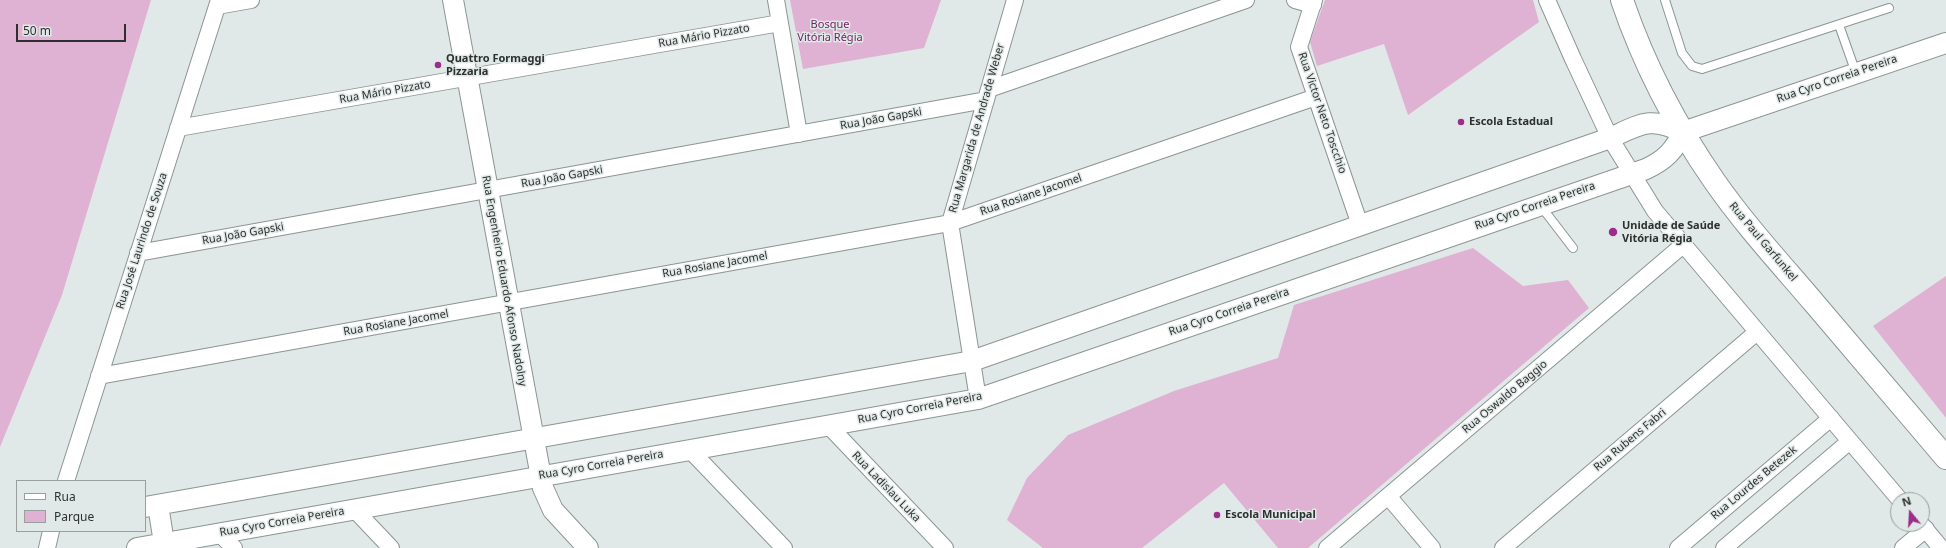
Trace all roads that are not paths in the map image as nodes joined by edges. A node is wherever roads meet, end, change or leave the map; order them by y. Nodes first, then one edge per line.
1 (252, 0) edge
2 (453, 0) edge
3 (776, 0) edge
4 (1015, 0) edge
5 (1246, 0) edge
6 (1295, 0) edge
7 (1547, 0) edge
8 (1622, 0) edge
9 (1665, 0) edge
10 (218, 3) edge
11 (1314, 3) edge
12 (1889, 8) dead end
13 (780, 23) junction
14 (1839, 24) junction
15 (1946, 42) edge
16 (1856, 73) junction
17 (467, 77) junction
18 (987, 95) junction
19 (1316, 97) junction
20 (178, 128) junction
21 (1683, 132) junction
22 (799, 134) junction
23 (1610, 138) junction
24 (1631, 173) junction
25 (488, 190) junction
26 (1539, 205) junction
27 (950, 223) junction
28 (1360, 226) junction
29 (1683, 245) junction
30 (1573, 248) dead end
31 (138, 253) junction
32 (508, 303) junction
33 (1757, 332) junction
34 (972, 361) junction
35 (99, 376) junction
36 (978, 399) junction
37 (1831, 418) junction
38 (828, 425) junction
39 (533, 439) junction
40 (1850, 441) junction
41 (690, 450) junction
42 (1946, 458) edge
43 (540, 476) junction
44 (66, 480) edge
45 (1893, 492) edge
46 (1388, 496) junction
47 (152, 506) edge
48 (354, 509) junction
49 (51, 532) edge
50 (1918, 532) edge
51 (1927, 532) edge
52 (219, 533) junction
53 (164, 543) junction
54 (47, 548) edge
55 (137, 548) edge
56 (234, 548) edge
57 (391, 548) edge
58 (588, 548) edge
59 (784, 548) edge
60 (945, 548) edge
61 (1327, 548) edge
62 (1432, 548) edge
63 (1503, 548) edge
64 (1678, 548) edge
65 (1724, 548) edge
66 (1903, 548) edge
67 (1941, 548) edge

1 - 10 street
2 - 17 street, Rua Engenheiro Eduardo Afonso Nadolny
3 - 13 street
4 - 18 street, Rua Margarida de Andrade Weber
5 - 18 street, Rua João Gapski
6 - 11 street
7 - 23 street
8 - 21 main road, Rua Paul Garfunkel
9 - 14 lane
10 - 20 street, Rua José Laurindo de Souza
11 - 19 street, Rua Victor Neto Toscchio
12 - 14 lane
13 - 17 street, Rua Mário Pizzato
13 - 22 street
14 - 16 lane
15 - 16 street, Rua Cyro Correia Pereira
16 - 21 street, Rua Cyro Correia Pereira
17 - 20 street, Rua Mário Pizzato
17 - 25 street, Rua Engenheiro Eduardo Afonso Nadolny
18 - 22 street, Rua João Gapski
18 - 27 street, Rua Margarida de Andrade Weber
19 - 27 street, Rua Rosiane Jacomel
19 - 28 street, Rua Victor Neto Toscchio
20 - 31 street, Rua José Laurindo de Souza
21 - 23 street
21 - 24 street, Rua Cyro Correia Pereira
21 - 42 main road, Rua Paul Garfunkel
22 - 25 street, Rua João Gapski
23 - 24 street
23 - 28 street
24 - 26 street, Rua Cyro Correia Pereira
24 - 29 street
25 - 31 street, Rua João Gapski
25 - 32 street, Rua Engenheiro Eduardo Afonso Nadolny
26 - 30 lane
26 - 36 street, Rua Cyro Correia Pereira
27 - 32 street, Rua Rosiane Jacomel
27 - 34 street, Rua Margarida de Andrade Weber
28 - 34 street
29 - 33 street
29 - 46 street, Rua Oswaldo Baggio
31 - 35 street, Rua José Laurindo de Souza
32 - 35 street, Rua Rosiane Jacomel
32 - 39 street, Rua Engenheiro Eduardo Afonso Nadolny
33 - 37 street
33 - 63 street, Rua Rubens Fabri
34 - 36 street, Rua Margarida de Andrade Weber
34 - 39 street
35 - 44 street, Rua José Laurindo de Souza
36 - 38 street, Rua Cyro Correia Pereira
37 - 40 street
37 - 64 street, Rua Lourdes Betezek
38 - 41 street, Rua Cyro Correia Pereira
38 - 60 street, Rua Ladislau Luka
39 - 43 street, Rua Engenheiro Eduardo Afonso Nadolny
39 - 47 street
40 - 45 street
40 - 65 street
41 - 43 street, Rua Cyro Correia Pereira
41 - 59 street
43 - 48 street, Rua Cyro Correia Pereira
43 - 58 street, Rua Engenheiro Eduardo Afonso Nadolny
46 - 61 street, Rua Oswaldo Baggio
46 - 62 street
47 - 53 street
48 - 52 street, Rua Cyro Correia Pereira
48 - 57 street
49 - 54 street
50 - 66 street
51 - 67 street
52 - 53 street, Rua Cyro Correia Pereira
52 - 56 street
53 - 55 street, Rua Cyro Correia Pereira

